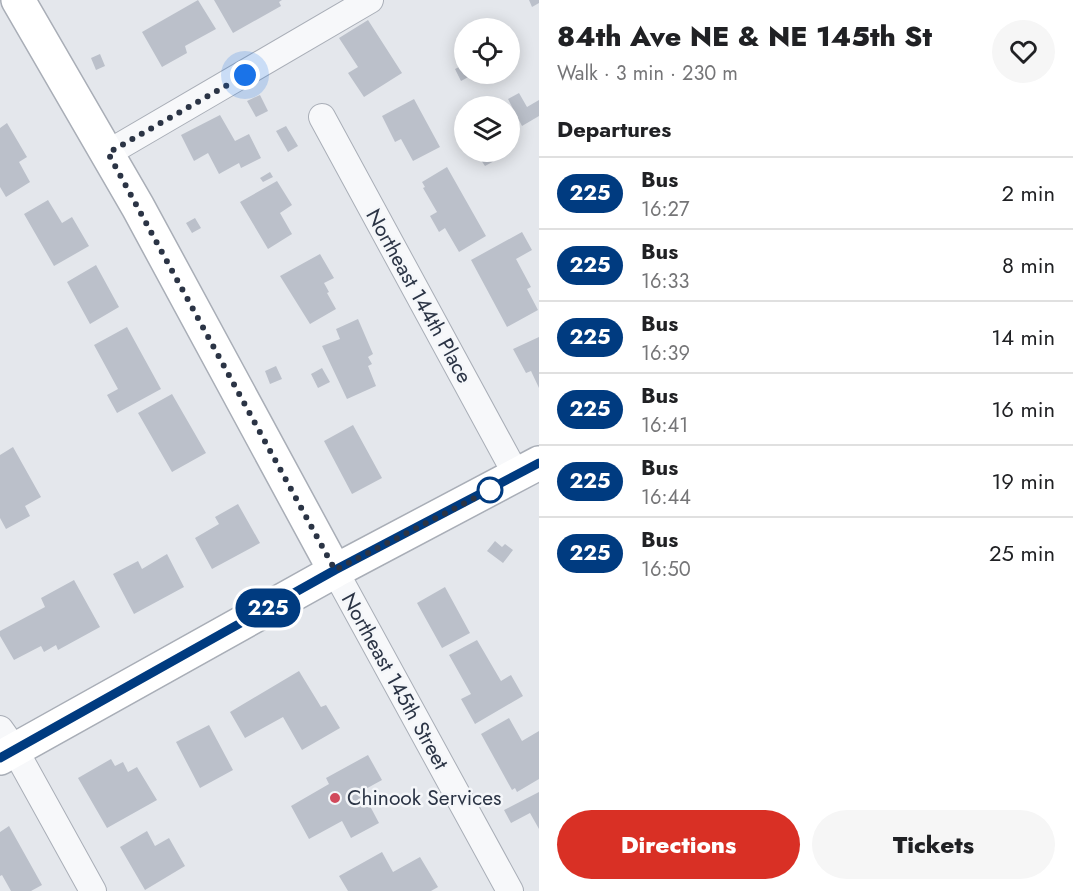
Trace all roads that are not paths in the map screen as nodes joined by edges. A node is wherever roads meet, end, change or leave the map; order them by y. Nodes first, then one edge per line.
1 (18, 0) edge
2 (370, 0) edge
3 (322, 117) dead end
4 (108, 153) junction
5 (528, 469) edge
6 (335, 570) junction
7 (5, 746) edge
8 (93, 891) edge
9 (510, 891) edge

1 - 4 street, Northeast 145th Street
2 - 4 street
3 - 5 street, Northeast 144th Place
4 - 6 street, Northeast 145th Street
5 - 6 street
6 - 7 street
6 - 9 street, Northeast 145th Street
7 - 8 street

